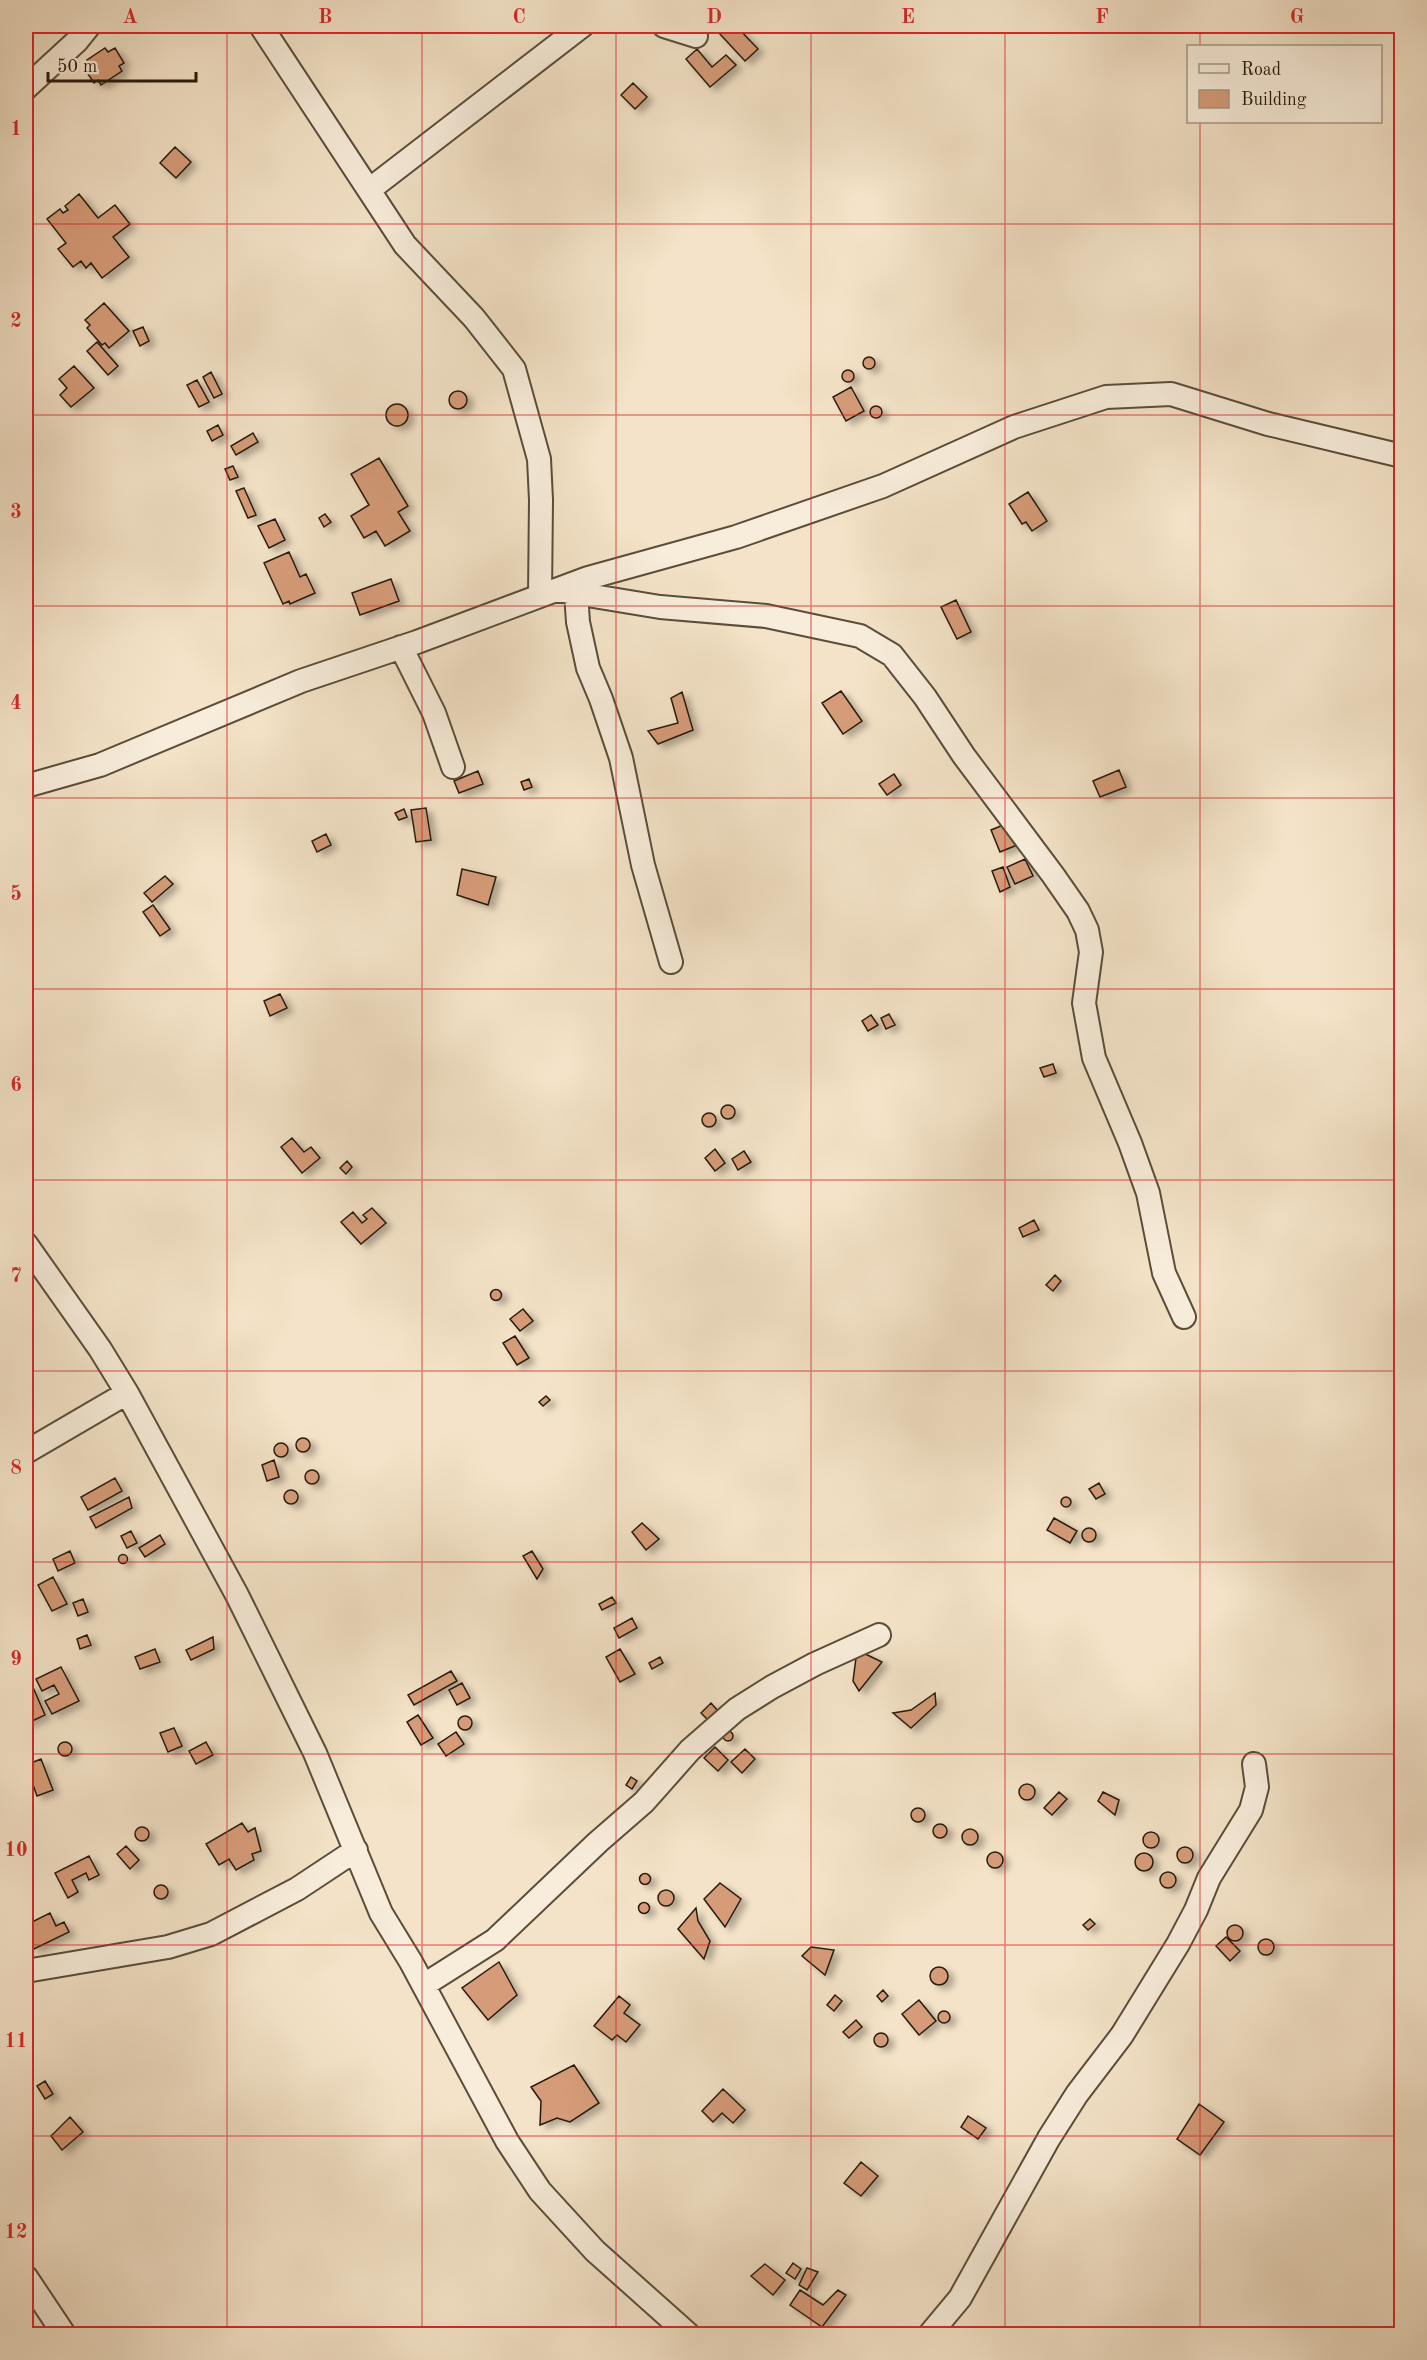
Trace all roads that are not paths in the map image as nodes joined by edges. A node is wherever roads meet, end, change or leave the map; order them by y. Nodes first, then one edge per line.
1 (89, 26) edge
2 (261, 26) edge
3 (582, 26) edge
4 (664, 26) edge
5 (696, 36) dead end
6 (26, 88) edge
7 (369, 190) junction
8 (1401, 456) edge
9 (557, 593) junction
10 (401, 647) junction
11 (453, 767) dead end
12 (26, 786) edge
13 (671, 962) dead end
14 (26, 1244) edge
15 (1184, 1317) dead end
16 (127, 1393) junction
17 (26, 1452) edge
18 (879, 1635) dead end
19 (1254, 1764) dead end
20 (356, 1850) junction
21 (26, 1971) edge
22 (424, 1985) junction
23 (26, 2277) edge
24 (64, 2334) edge
25 (688, 2334) edge
26 (930, 2334) edge

1 - 6 street
2 - 7 street
3 - 7 street
4 - 5 street
7 - 9 street
8 - 9 street
9 - 10 street
9 - 13 street
9 - 15 street
10 - 11 street
10 - 12 street
14 - 16 street
16 - 17 street
16 - 20 street
18 - 22 street
19 - 26 street
20 - 21 street
20 - 22 street
22 - 25 street
23 - 24 street

